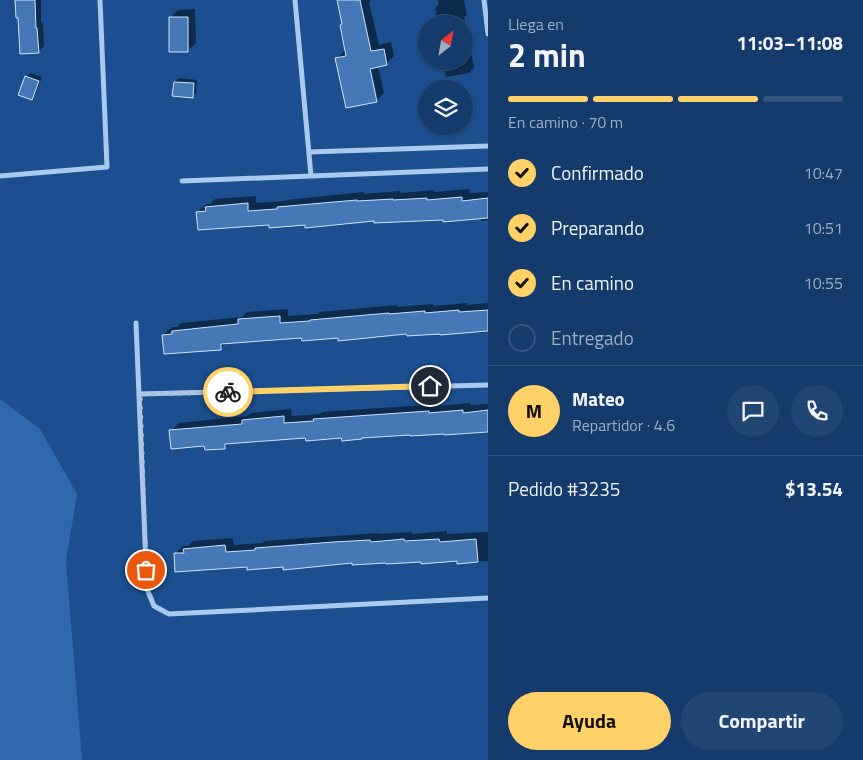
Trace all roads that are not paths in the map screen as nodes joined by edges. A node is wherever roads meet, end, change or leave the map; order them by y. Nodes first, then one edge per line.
1 (100, 0) edge
2 (295, 0) edge
3 (484, 0) edge
4 (488, 34) edge
5 (488, 146) edge
6 (309, 152) junction
7 (488, 169) edge
8 (0, 176) edge
9 (311, 176) junction
10 (182, 181) dead end
11 (136, 323) dead end
12 (488, 385) edge
13 (140, 394) junction
14 (488, 598) edge

1 - 8 street
2 - 6 street
3 - 4 street
5 - 6 street
6 - 9 street
7 - 9 street
9 - 10 street
11 - 13 street
12 - 13 street
13 - 14 street

